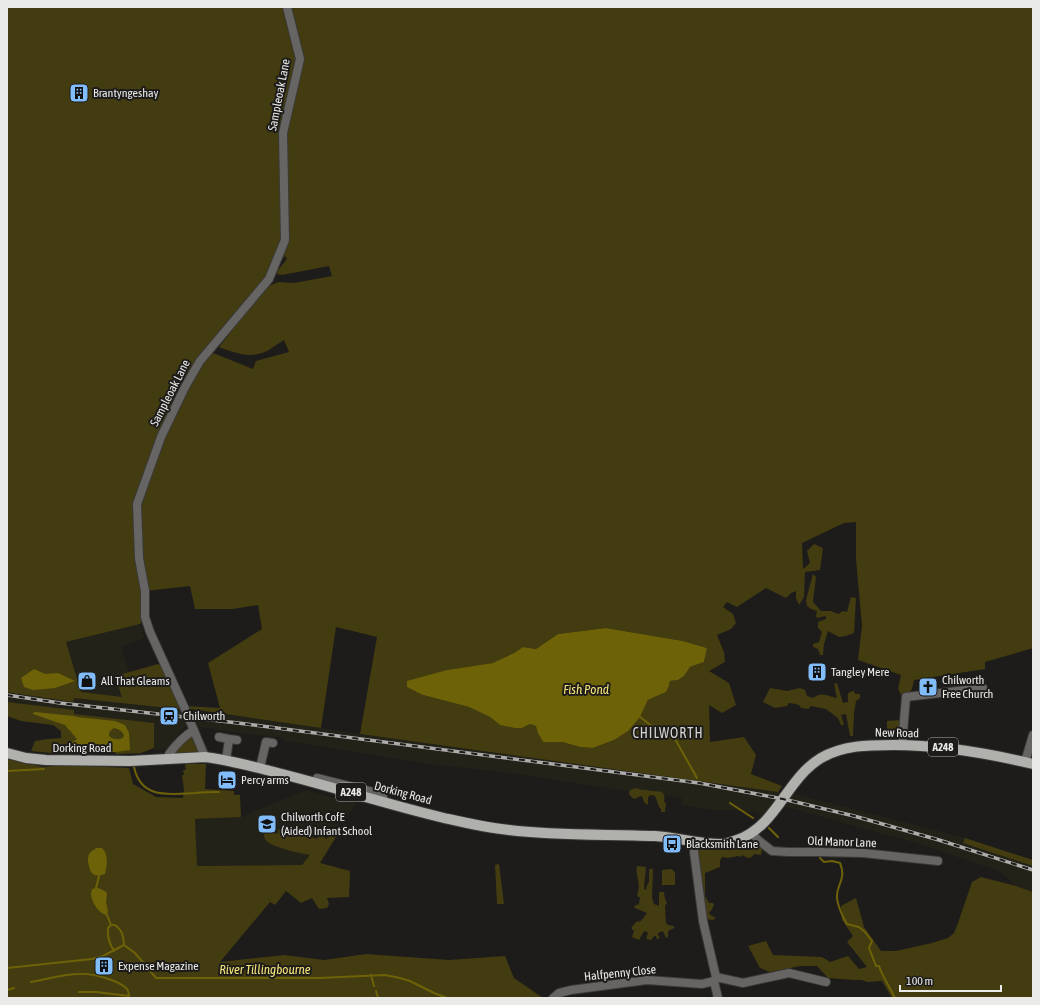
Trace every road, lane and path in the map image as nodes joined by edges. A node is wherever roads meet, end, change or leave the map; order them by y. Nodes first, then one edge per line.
1 (287, 7) edge
2 (983, 688) dead end
3 (194, 730) junction
4 (1033, 735) edge
5 (219, 737) dead end
6 (267, 742) dead end
7 (902, 745) junction
8 (7, 753) edge
9 (205, 757) junction
10 (170, 759) junction
11 (226, 760) junction
12 (1029, 763) edge
13 (260, 768) junction
14 (317, 778) dead end
15 (345, 788) junction
16 (780, 802) joint
17 (752, 833) junction
18 (695, 841) junction
19 (938, 861) dead end
20 (715, 979) junction
21 (826, 982) dead end
22 (553, 998) edge
23 (718, 998) edge

1 - 3 street, Sampleoak Lane
2 - 7 street
3 - 9 street, Sampleoak Lane
3 - 10 street
4 - 12 street
5 - 11 street
6 - 13 street
7 - 12 main road, New Road / A248
7 - 16 main road, New Road / A248
8 - 10 main road, Dorking Road / A248
9 - 10 main road, Dorking Road / A248
9 - 11 main road, Dorking Road / A248
11 - 13 main road, Dorking Road / A248
13 - 15 main road, Dorking Road / A248
14 - 15 street
15 - 18 main road, Dorking Road / A248
16 - 17 main road, Dorking Road / A248
17 - 18 main road, Dorking Road / A248
17 - 19 street, Old Manor Lane
18 - 20 street
20 - 21 street, Halfpenny Close
20 - 22 street, Halfpenny Close
20 - 23 street

